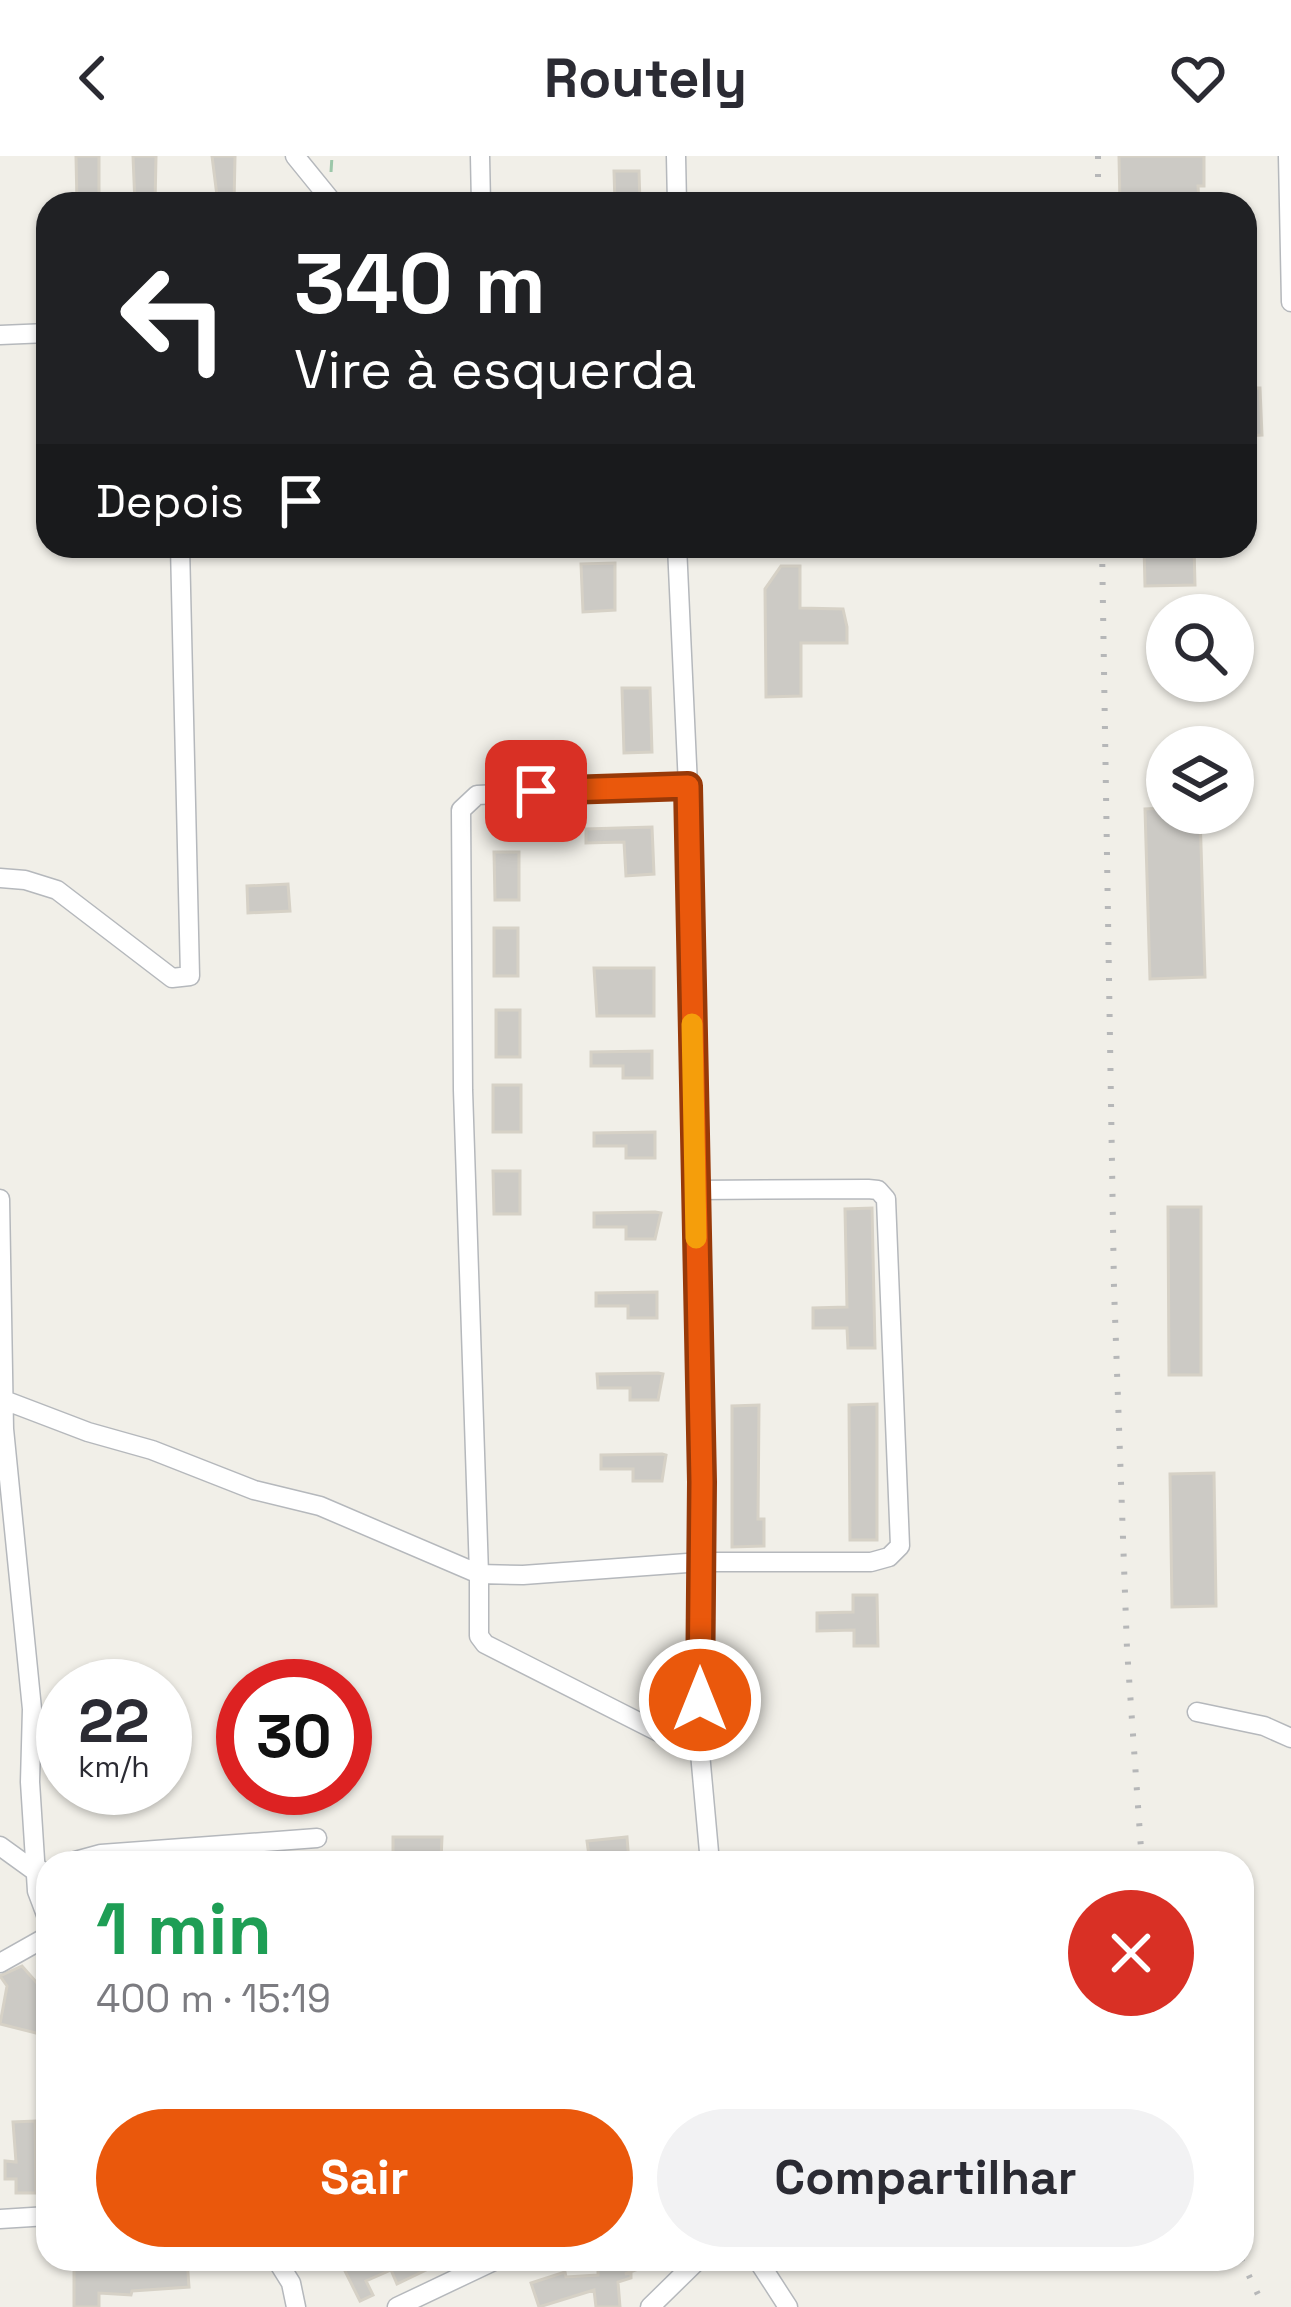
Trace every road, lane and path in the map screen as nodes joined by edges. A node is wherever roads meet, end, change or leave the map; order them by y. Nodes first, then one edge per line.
1 (295, 156) edge
2 (480, 156) edge
3 (676, 156) edge
4 (1288, 156) edge
5 (324, 192) edge
6 (481, 192) edge
7 (677, 192) edge
8 (1291, 302) edge
9 (36, 334) edge
10 (0, 335) edge
11 (180, 558) edge
12 (678, 558) edge
13 (688, 786) junction
14 (0, 878) edge
15 (695, 1190) junction
16 (0, 1199) edge
17 (4, 1400) junction
18 (701, 1562) junction
19 (478, 1574) junction
20 (1197, 1712) dead end
21 (1291, 1738) edge
22 (700, 1753) junction
23 (317, 1838) dead end
24 (0, 1846) edge
25 (39, 1851) edge
26 (142, 1851) edge
27 (709, 1851) edge
28 (36, 1867) edge
29 (36, 1943) edge
30 (0, 1963) edge
31 (36, 2216) edge
32 (0, 2217) edge
33 (284, 2271) edge
34 (473, 2271) edge
35 (687, 2271) edge
36 (765, 2271) edge
37 (296, 2307) edge
38 (397, 2307) edge
39 (650, 2307) edge
40 (788, 2307) edge

1 - 5 street
2 - 6 street
3 - 7 street
4 - 8 street
9 - 10 street
11 - 14 street
12 - 13 street
13 - 15 street
13 - 19 street
15 - 18 street
15 - 18 street
16 - 17 street
17 - 19 street
17 - 25 street
18 - 19 street
18 - 22 street
19 - 22 street
20 - 21 street
22 - 27 street
23 - 26 street
24 - 28 street
29 - 30 street
31 - 32 street
33 - 37 street
34 - 38 street
35 - 39 street
36 - 40 street

